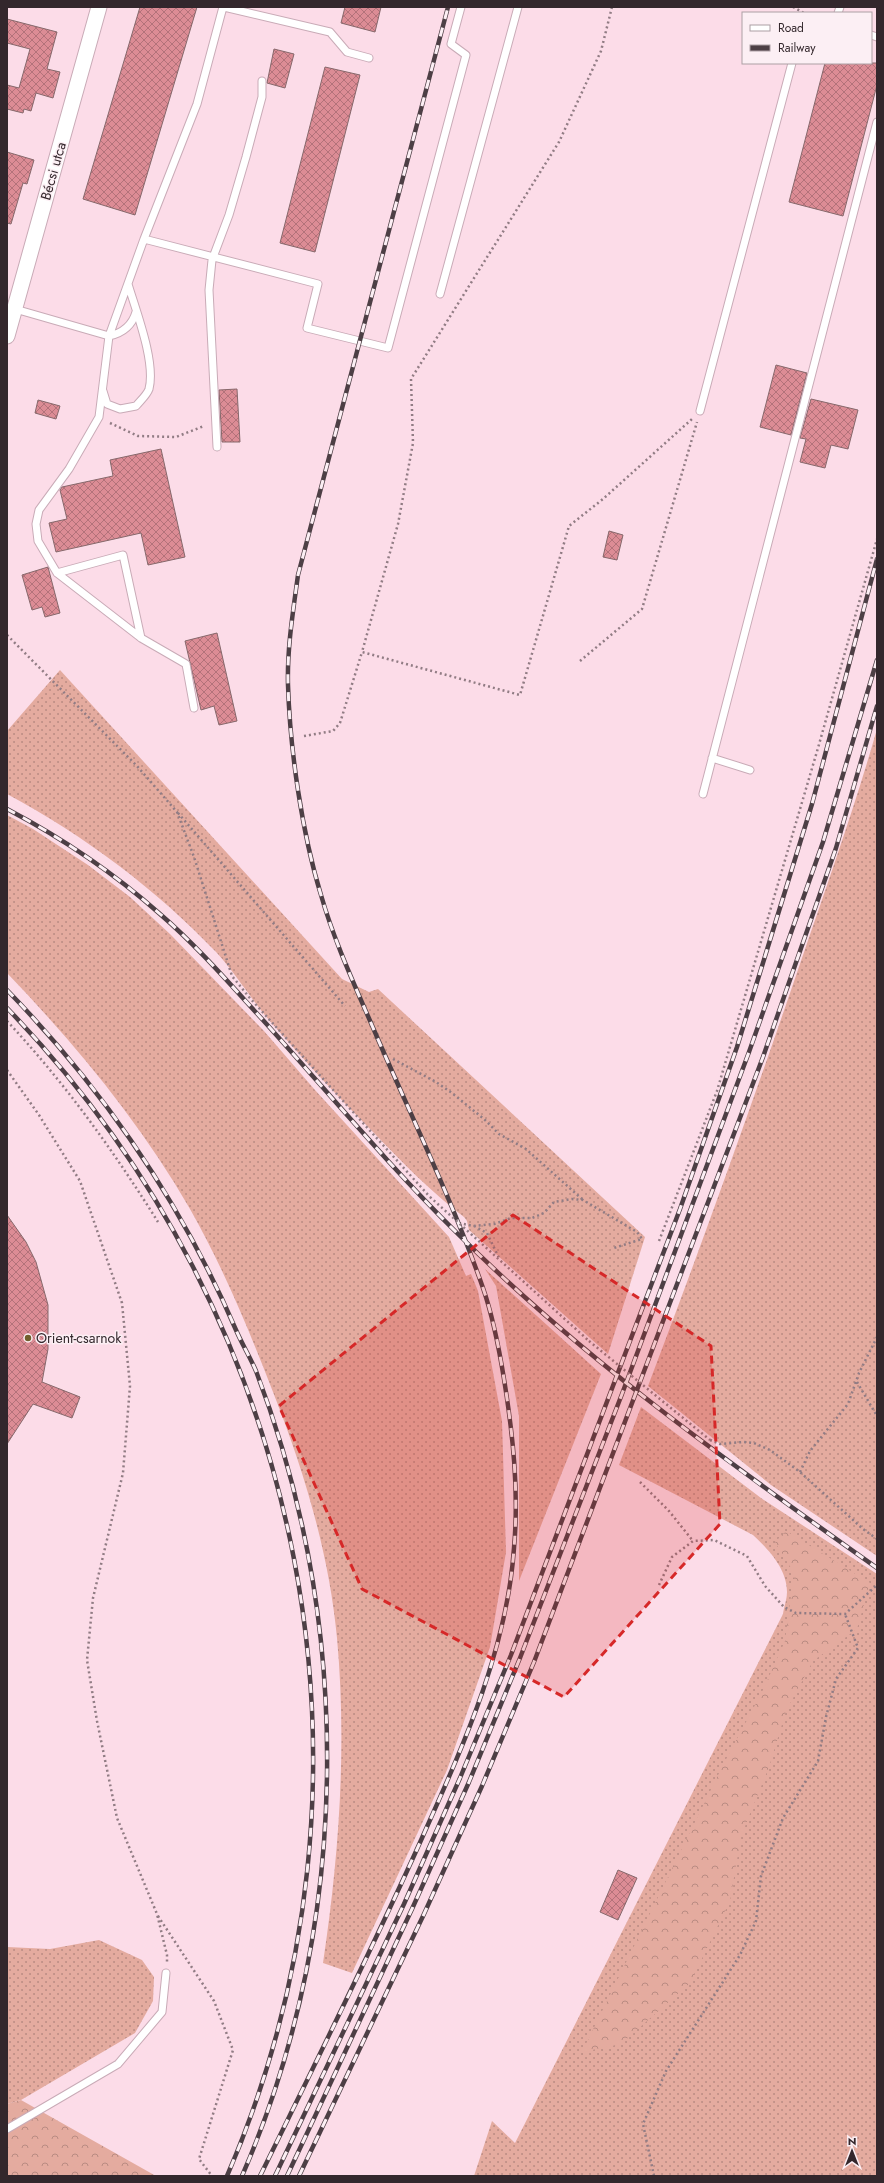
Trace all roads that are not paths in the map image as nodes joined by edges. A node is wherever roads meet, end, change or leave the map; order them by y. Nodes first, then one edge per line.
1 (99, 7) edge
2 (223, 7) edge
3 (461, 7) edge
4 (518, 7) edge
5 (369, 58) dead end
6 (792, 64) edge
7 (262, 81) dead end
8 (877, 122) edge
9 (144, 239) junction
10 (214, 256) junction
11 (128, 284) junction
12 (440, 294) dead end
13 (15, 309) junction
14 (136, 312) junction
15 (7, 336) edge
16 (110, 336) junction
17 (102, 389) junction
18 (700, 411) road end
19 (217, 447) dead end
20 (57, 573) junction
21 (141, 638) junction
22 (194, 708) dead end
23 (712, 758) junction
24 (750, 770) dead end
25 (703, 794) dead end
26 (166, 1973) road end
27 (7, 2129) edge

1 - 13 street, Bécsi utca
2 - 5 lane
2 - 9 lane
3 - 10 lane
4 - 12 lane
6 - 18 lane
7 - 10 lane
8 - 23 lane
9 - 10 lane
9 - 11 lane
10 - 19 lane
11 - 14 lane
11 - 16 lane
13 - 15 street, Bécsi utca
13 - 16 lane
14 - 16 lane
14 - 17 lane
16 - 17 lane
17 - 20 lane
20 - 21 lane
20 - 21 lane
21 - 22 lane
23 - 24 lane
23 - 25 lane
26 - 27 lane

